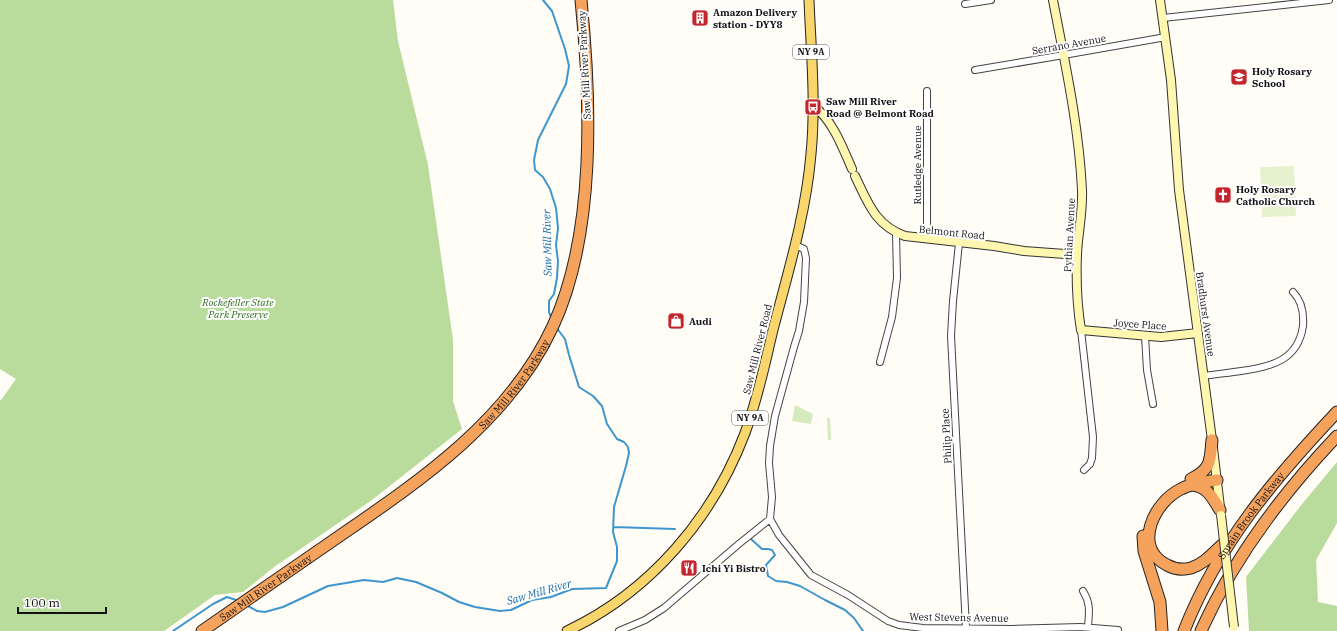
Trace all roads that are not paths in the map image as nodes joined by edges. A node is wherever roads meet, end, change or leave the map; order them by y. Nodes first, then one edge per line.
1 (581, 0) edge
2 (588, 0) edge
3 (809, 0) edge
4 (991, 0) edge
5 (1053, 0) edge
6 (1160, 0) edge
7 (1329, 0) edge
8 (965, 4) dead end
9 (1163, 18) junction
10 (1166, 37) junction
11 (1063, 55) junction
12 (975, 70) dead end
13 (927, 91) dead end
14 (813, 105) junction
15 (896, 233) junction
16 (927, 239) junction
17 (959, 243) junction
18 (795, 245) junction
19 (1077, 254) junction
20 (1293, 292) dead end
21 (557, 326) junction
22 (1081, 330) junction
23 (1198, 333) junction
24 (1144, 336) junction
25 (880, 362) dead end
26 (1204, 376) junction
27 (1153, 404) dead end
28 (1337, 412) edge
29 (1337, 436) edge
30 (1212, 440) junction
31 (1084, 470) dead end
32 (1216, 477) junction
33 (1189, 483) junction
34 (1221, 513) junction
35 (770, 519) junction
36 (1238, 530) junction
37 (1083, 591) dead end
38 (246, 605) junction
39 (1088, 627) junction
40 (966, 628) junction
41 (1234, 629) edge
42 (1118, 630) dead end
43 (202, 631) edge
44 (215, 631) edge
45 (567, 631) edge
46 (619, 631) edge
47 (1162, 631) edge
48 (1184, 631) edge
49 (1201, 631) edge

1 - 21 highway, Saw Mill River Parkway
2 - 21 highway, Saw Mill River Parkway
3 - 14 main road, Saw Mill River Road / NY 9A
4 - 8 street
5 - 11 street, Pythian Avenue
6 - 9 street, Bradhurst Avenue
7 - 9 street
9 - 10 street, Bradhurst Avenue
10 - 11 street, Serrano Avenue
10 - 23 street, Bradhurst Avenue
11 - 12 street, Serrano Avenue
11 - 19 street, Pythian Avenue
13 - 16 street, Rutledge Avenue
14 - 15 street, Belmont Road
14 - 18 main road, Saw Mill River Road / NY 9A
15 - 16 street, Belmont Road
15 - 25 street
16 - 17 street, Belmont Road
17 - 19 street, Belmont Road
17 - 40 street, Philip Place
18 - 35 street
18 - 45 main road, Saw Mill River Road / NY 9A
19 - 22 street, Pythian Avenue
20 - 26 street
21 - 38 highway, Saw Mill River Parkway
22 - 24 street, Joyce Place
22 - 31 street, Pythian Avenue
23 - 24 street, Joyce Place
23 - 26 street, Bradhurst Avenue
24 - 27 street
26 - 30 street, Bradhurst Avenue
28 - 36 highway, Sprain Brook Parkway
29 - 49 highway, Sprain Brook Parkway
30 - 32 street, Bradhurst Avenue
30 - 33 highway
32 - 33 highway
32 - 34 street, Bradhurst Avenue
33 - 34 highway
33 - 36 highway
33 - 47 highway
34 - 41 street, Bradhurst Avenue, bridge
35 - 40 street, West Stevens Avenue
35 - 46 street
36 - 48 highway, Sprain Brook Parkway
37 - 39 street
38 - 43 highway, Saw Mill River Parkway
38 - 44 highway, Saw Mill River Parkway
39 - 40 street, West Stevens Avenue
39 - 42 street, West Stevens Avenue

